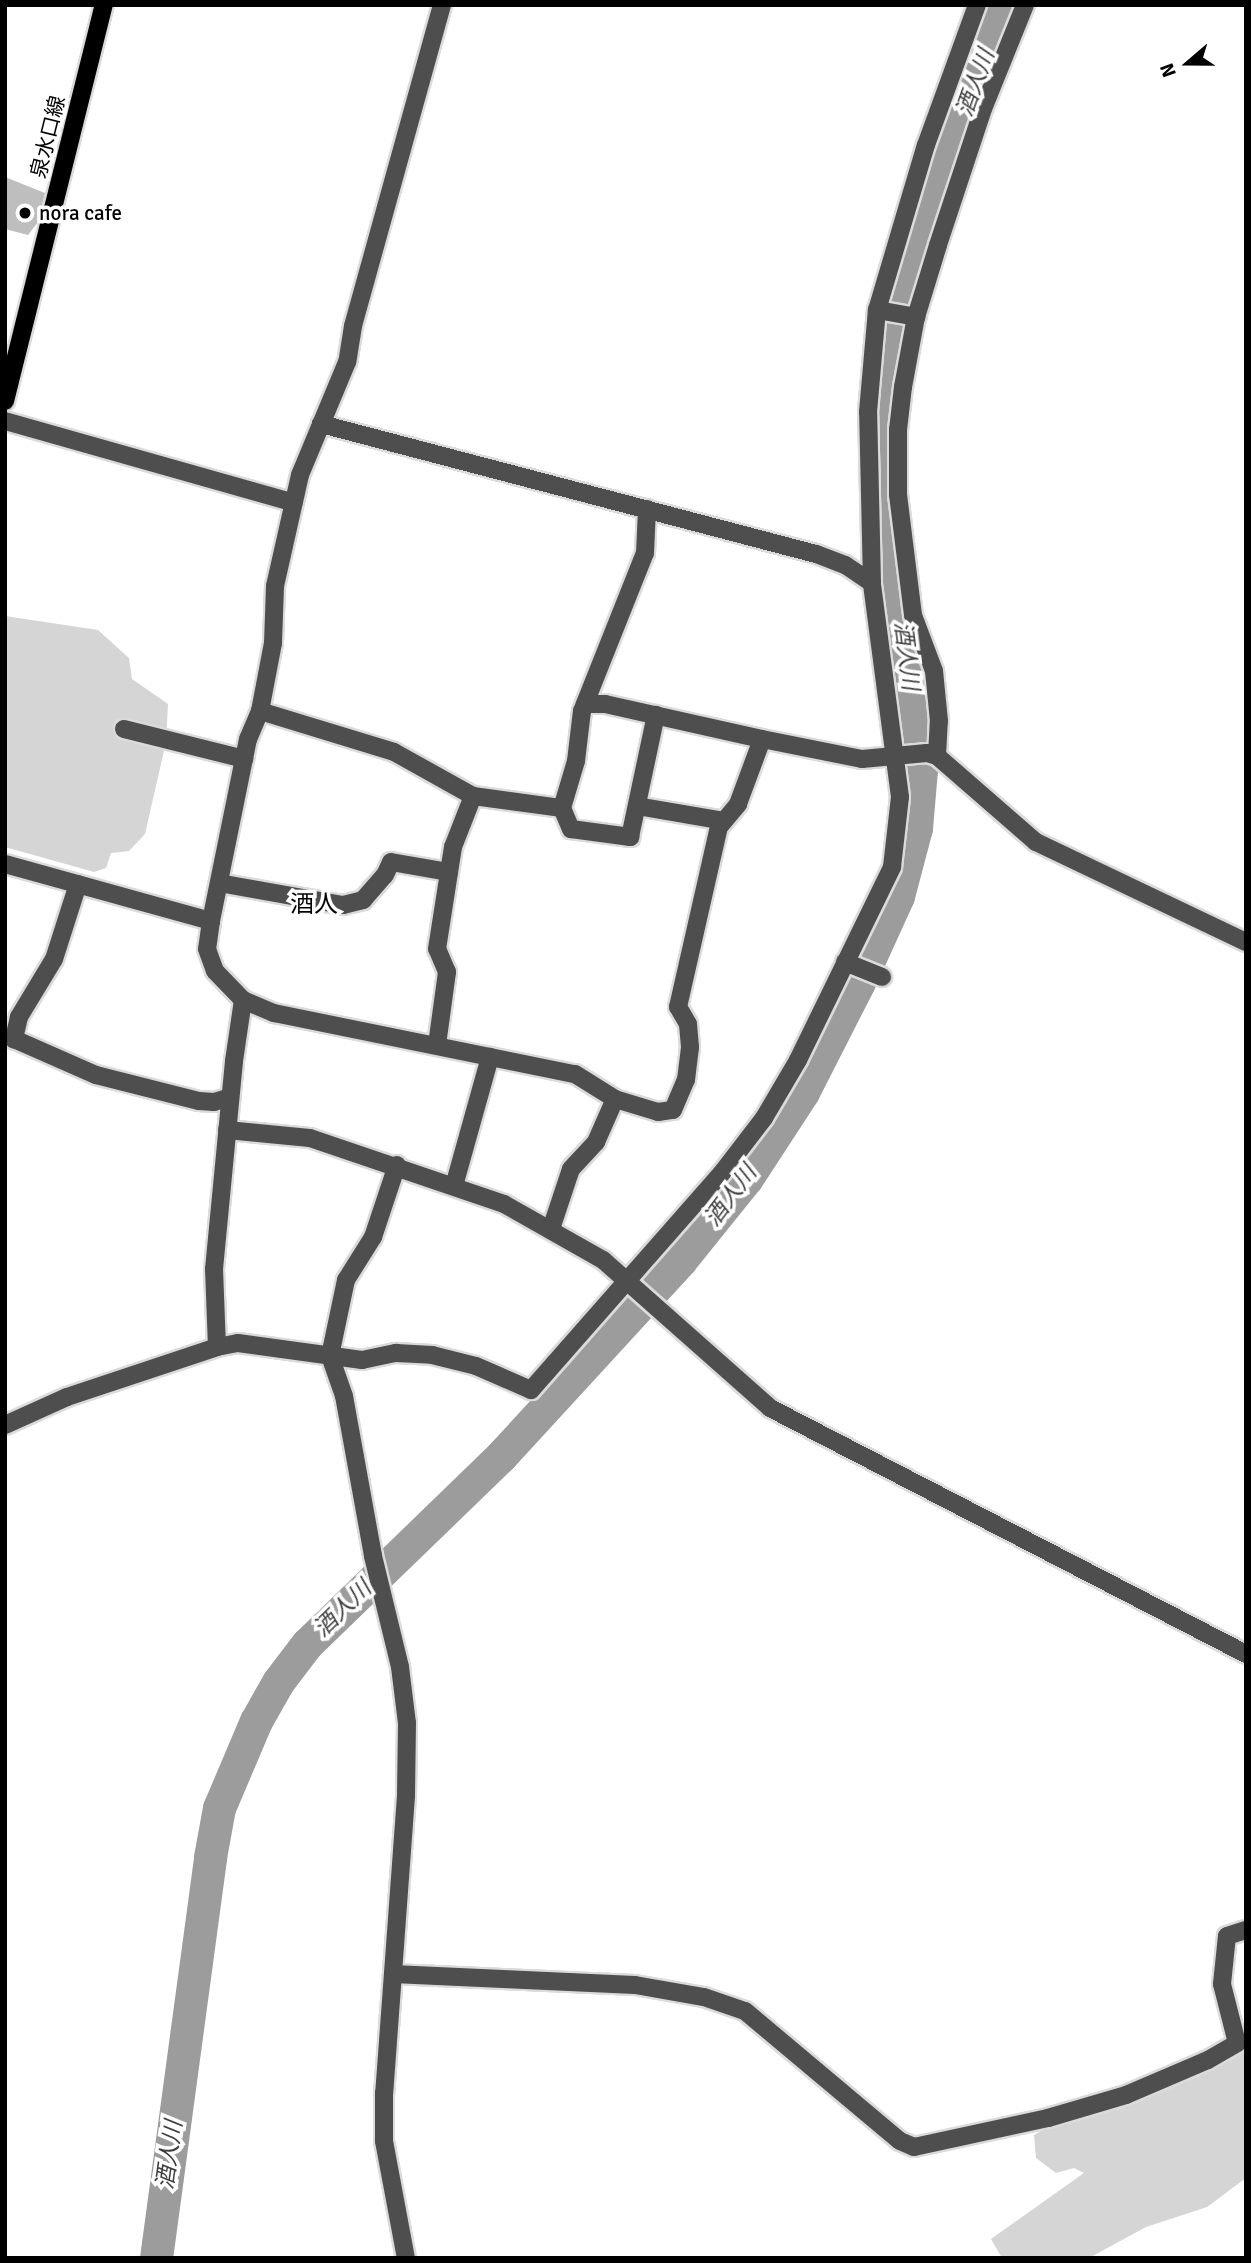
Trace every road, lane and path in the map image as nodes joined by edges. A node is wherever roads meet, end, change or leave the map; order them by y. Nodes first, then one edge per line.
1 (104, 5) edge
2 (442, 5) edge
3 (977, 5) edge
4 (1024, 5) edge
5 (877, 310) junction
6 (915, 317) junction
7 (5, 401) edge
8 (5, 421) edge
9 (321, 424) junction
10 (294, 503) junction
11 (647, 509) junction
12 (872, 583) junction
13 (585, 704) junction
14 (260, 711) junction
15 (656, 715) junction
16 (124, 729) dead end
17 (762, 739) junction
18 (893, 756) junction
19 (937, 756) junction
20 (244, 759) junction
21 (473, 796) junction
22 (637, 806) junction
23 (562, 808) junction
24 (724, 821) junction
25 (5, 864) edge
26 (449, 872) junction
27 (219, 883) junction
28 (78, 884) junction
29 (211, 921) junction
30 (1246, 942) edge
31 (845, 962) junction
32 (881, 977) dead end
33 (243, 1000) junction
34 (437, 1045) junction
35 (490, 1057) junction
36 (230, 1097) junction
37 (615, 1099) junction
38 (227, 1130) junction
39 (397, 1165) junction
40 (454, 1186) junction
41 (551, 1229) junction
42 (629, 1280) junction
43 (217, 1347) junction
44 (330, 1356) junction
45 (5, 1425) edge
46 (1246, 1654) edge
47 (1246, 1930) edge
48 (393, 1974) junction
49 (406, 2258) edge

1 - 7 main road, 泉水口線
2 - 9 street
3 - 5 street
4 - 6 street
5 - 6 street
5 - 12 street
6 - 19 street
8 - 10 street
9 - 10 street
9 - 11 street
10 - 14 street
11 - 12 street
11 - 13 street
12 - 18 street
13 - 15 street
13 - 23 street
14 - 20 street
14 - 21 street
15 - 17 street
15 - 22 street
16 - 20 street
17 - 18 street
17 - 24 street
18 - 19 street
18 - 31 street
19 - 30 street
20 - 27 street
21 - 23 street
21 - 26 street
22 - 23 street
22 - 24 street
24 - 37 street
25 - 28 street
26 - 27 street
26 - 34 street
27 - 29 street
28 - 29 street
28 - 36 street
29 - 33 street
31 - 32 street
31 - 42 street
33 - 34 street
33 - 36 street
34 - 35 street
35 - 37 street
35 - 40 street
36 - 38 street
37 - 41 street
38 - 39 street
38 - 43 street
39 - 40 street
39 - 44 street
40 - 41 street
41 - 42 street
42 - 44 street
42 - 46 street
43 - 44 street
43 - 45 street
44 - 48 street
47 - 48 street
48 - 49 street

